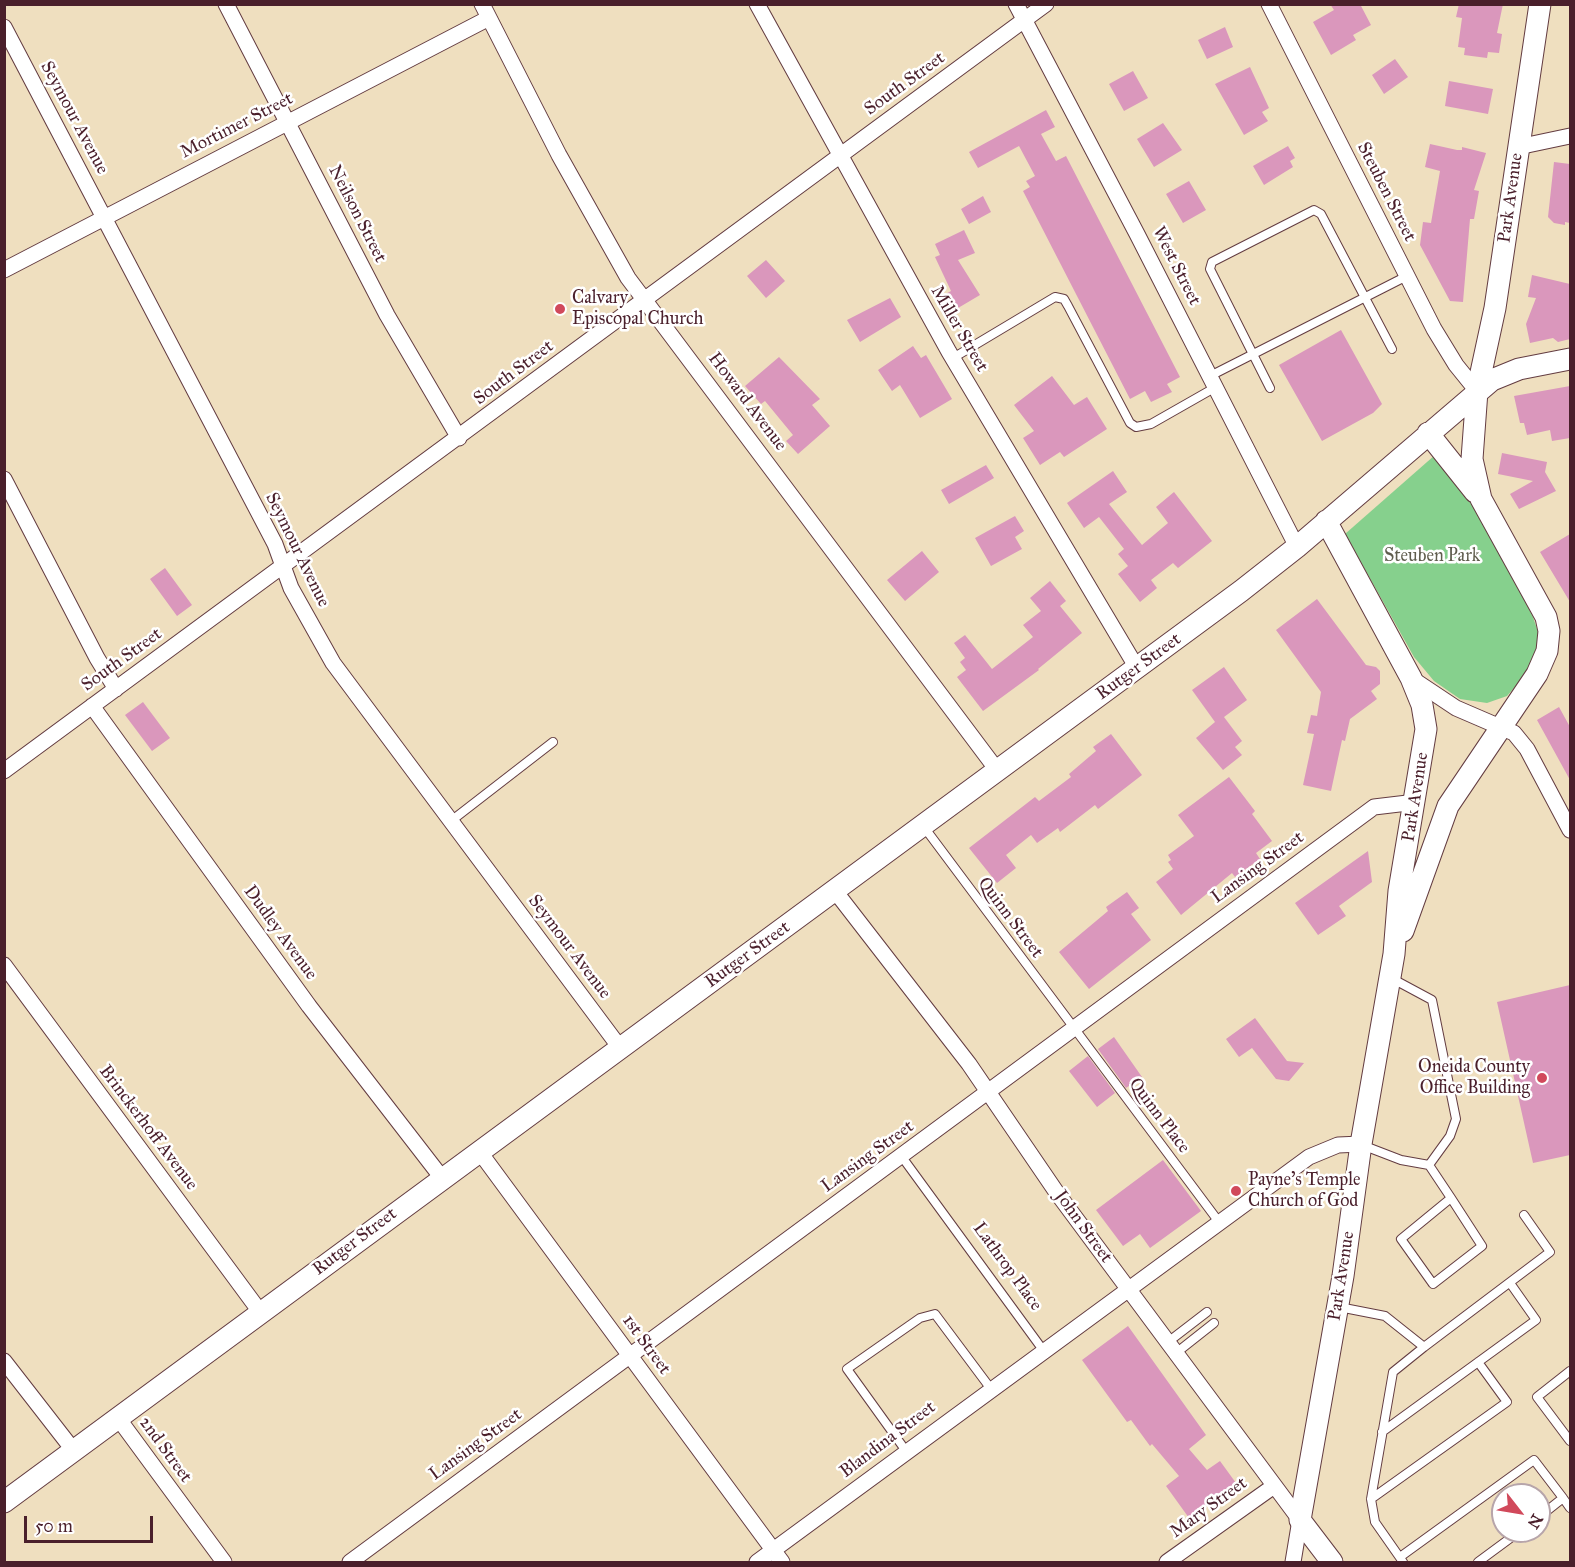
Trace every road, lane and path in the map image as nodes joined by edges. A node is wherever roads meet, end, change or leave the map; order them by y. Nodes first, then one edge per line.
1 (226, 4) edge
2 (757, 4) edge
3 (1016, 4) edge
4 (1046, 4) edge
5 (1269, 4) edge
6 (1540, 4) edge
7 (485, 11) edge
8 (1025, 20) junction
9 (4, 27) edge
10 (288, 121) junction
11 (1570, 136) edge
12 (1518, 147) junction
13 (839, 157) junction
14 (104, 217) junction
15 (4, 270) edge
16 (1407, 276) junction
17 (1364, 298) junction
18 (644, 300) junction
19 (1392, 349) dead end
20 (1253, 355) junction
21 (953, 358) junction
22 (1570, 359) edge
23 (1213, 382) junction
24 (1270, 388) dead end
25 (1477, 391) junction
26 (1428, 433) junction
27 (459, 438) junction
28 (4, 479) edge
29 (1481, 499) junction
30 (1326, 521) junction
31 (1298, 547) junction
32 (284, 567) junction
33 (1137, 668) junction
34 (1411, 678) junction
35 (116, 689) junction
36 (93, 706) junction
37 (1501, 726) junction
38 (553, 742) dead end
39 (997, 770) junction
40 (4, 771) edge
41 (1416, 802) junction
42 (451, 821) junction
43 (923, 826) junction
44 (1570, 830) edge
45 (835, 891) junction
46 (1394, 954) junction
47 (4, 965) edge
48 (1390, 977) junction
49 (1074, 1028) junction
50 (621, 1048) junction
51 (988, 1093) junction
52 (1361, 1144) junction
53 (478, 1151) junction
54 (902, 1157) junction
55 (1429, 1165) junction
56 (442, 1178) junction
57 (1451, 1198) junction
58 (1524, 1215) dead end
59 (1219, 1222) junction
60 (1510, 1282) junction
61 (1128, 1288) junction
62 (1338, 1307) junction
63 (1207, 1312) dead end
64 (261, 1313) junction
65 (1214, 1323) dead end
66 (1424, 1347) junction
67 (1172, 1348) junction
68 (1043, 1350) junction
69 (631, 1356) junction
70 (4, 1360) edge
71 (1478, 1362) junction
72 (1570, 1371) edge
73 (991, 1389) junction
74 (118, 1418) junction
75 (1382, 1432) junction
76 (1570, 1441) edge
77 (74, 1451) junction
78 (906, 1451) junction
79 (1274, 1486) junction
80 (1563, 1498) junction
81 (1371, 1499) junction
82 (4, 1502) edge
83 (1551, 1507) edge
84 (1570, 1508) edge
85 (1300, 1520) junction
86 (1504, 1543) edge
87 (777, 1556) edge
88 (1402, 1560) edge
89 (224, 1563) edge
90 (350, 1563) edge
91 (757, 1563) edge
92 (1167, 1563) edge
93 (1293, 1563) edge
94 (1332, 1563) edge
95 (1478, 1563) edge

1 - 10 street, Neilson Street
2 - 13 street, Miller Street
3 - 8 street, West Street
4 - 8 street, South Street
5 - 16 street, Steuben Street
6 - 12 street, Park Avenue
7 - 10 street, Mortimer Street
7 - 18 street, Howard Avenue
8 - 13 street, South Street
8 - 23 street, West Street
9 - 14 street, Seymour Avenue
10 - 14 street, Mortimer Street
10 - 27 street, Neilson Street
11 - 12 street
12 - 25 street, Park Avenue
13 - 18 street, South Street
13 - 21 street, Miller Street
14 - 15 street, Mortimer Street
14 - 32 street, Seymour Avenue
16 - 17 lane
16 - 25 street, Steuben Street
17 - 19 lane
17 - 20 lane
17 - 20 lane
18 - 27 street, South Street
18 - 39 street, Howard Avenue
20 - 23 lane
20 - 24 lane
21 - 23 lane
21 - 33 street, Miller Street
22 - 25 street, Rutger Street
23 - 31 street, West Street
25 - 26 street, Rutger Street
25 - 29 street
26 - 29 street
26 - 30 street, Rutger Street
27 - 32 street, South Street
28 - 35 street
29 - 37 street
30 - 31 street, Rutger Street
30 - 34 street
31 - 33 street, Rutger Street
32 - 35 street, South Street
32 - 42 street, Seymour Avenue
33 - 39 street, Rutger Street
34 - 37 street
34 - 41 street, Park Avenue
35 - 36 street, South Street
36 - 40 street, South Street
36 - 56 street, Dudley Avenue
37 - 44 street
37 - 46 street, Park Avenue
38 - 42 lane
39 - 43 street, Rutger Street
41 - 46 street, Park Avenue
41 - 49 street, Lansing Street
42 - 50 street, Seymour Avenue
43 - 45 street, Rutger Street
43 - 49 lane, Quinn Street
45 - 50 street, Rutger Street
45 - 51 street, John Street
46 - 48 street, Park Avenue
47 - 64 street, Brinckerhoff Avenue
48 - 52 street, Park Avenue
48 - 55 lane
49 - 51 street, Lansing Street
49 - 59 lane, Quinn Place
50 - 53 street, Rutger Street
51 - 54 street, Lansing Street
51 - 61 street, John Street
52 - 55 lane
52 - 59 street
52 - 62 street, Park Avenue
53 - 56 street, Rutger Street
53 - 69 street, 1st Street
54 - 68 lane, Lathrop Place
54 - 69 street, Lansing Street
55 - 57 lane
56 - 64 street, Rutger Street
57 - 57 lane
58 - 60 lane
59 - 61 street
60 - 66 lane
60 - 71 lane
61 - 67 street, John Street
61 - 68 street
62 - 66 lane
62 - 85 street, Park Avenue
63 - 67 lane
64 - 74 street, Rutger Street
65 - 67 lane
66 - 75 lane
67 - 79 street, John Street
68 - 73 street, Blandina Street
69 - 87 street, 1st Street
69 - 90 street, Lansing Street
70 - 77 street
71 - 75 lane
71 - 81 lane
72 - 76 lane
73 - 78 street, Blandina Street
73 - 78 lane
74 - 77 street, Rutger Street
74 - 89 street, 2nd Street
75 - 81 lane
77 - 82 street, Rutger Street
78 - 87 street, Blandina Street
79 - 85 street, John Street
79 - 92 street, Mary Street
80 - 83 lane
80 - 84 lane
80 - 88 lane
81 - 88 lane
85 - 93 street, Park Avenue
85 - 94 street, John Street
86 - 95 lane
87 - 91 street, Blandina Street

